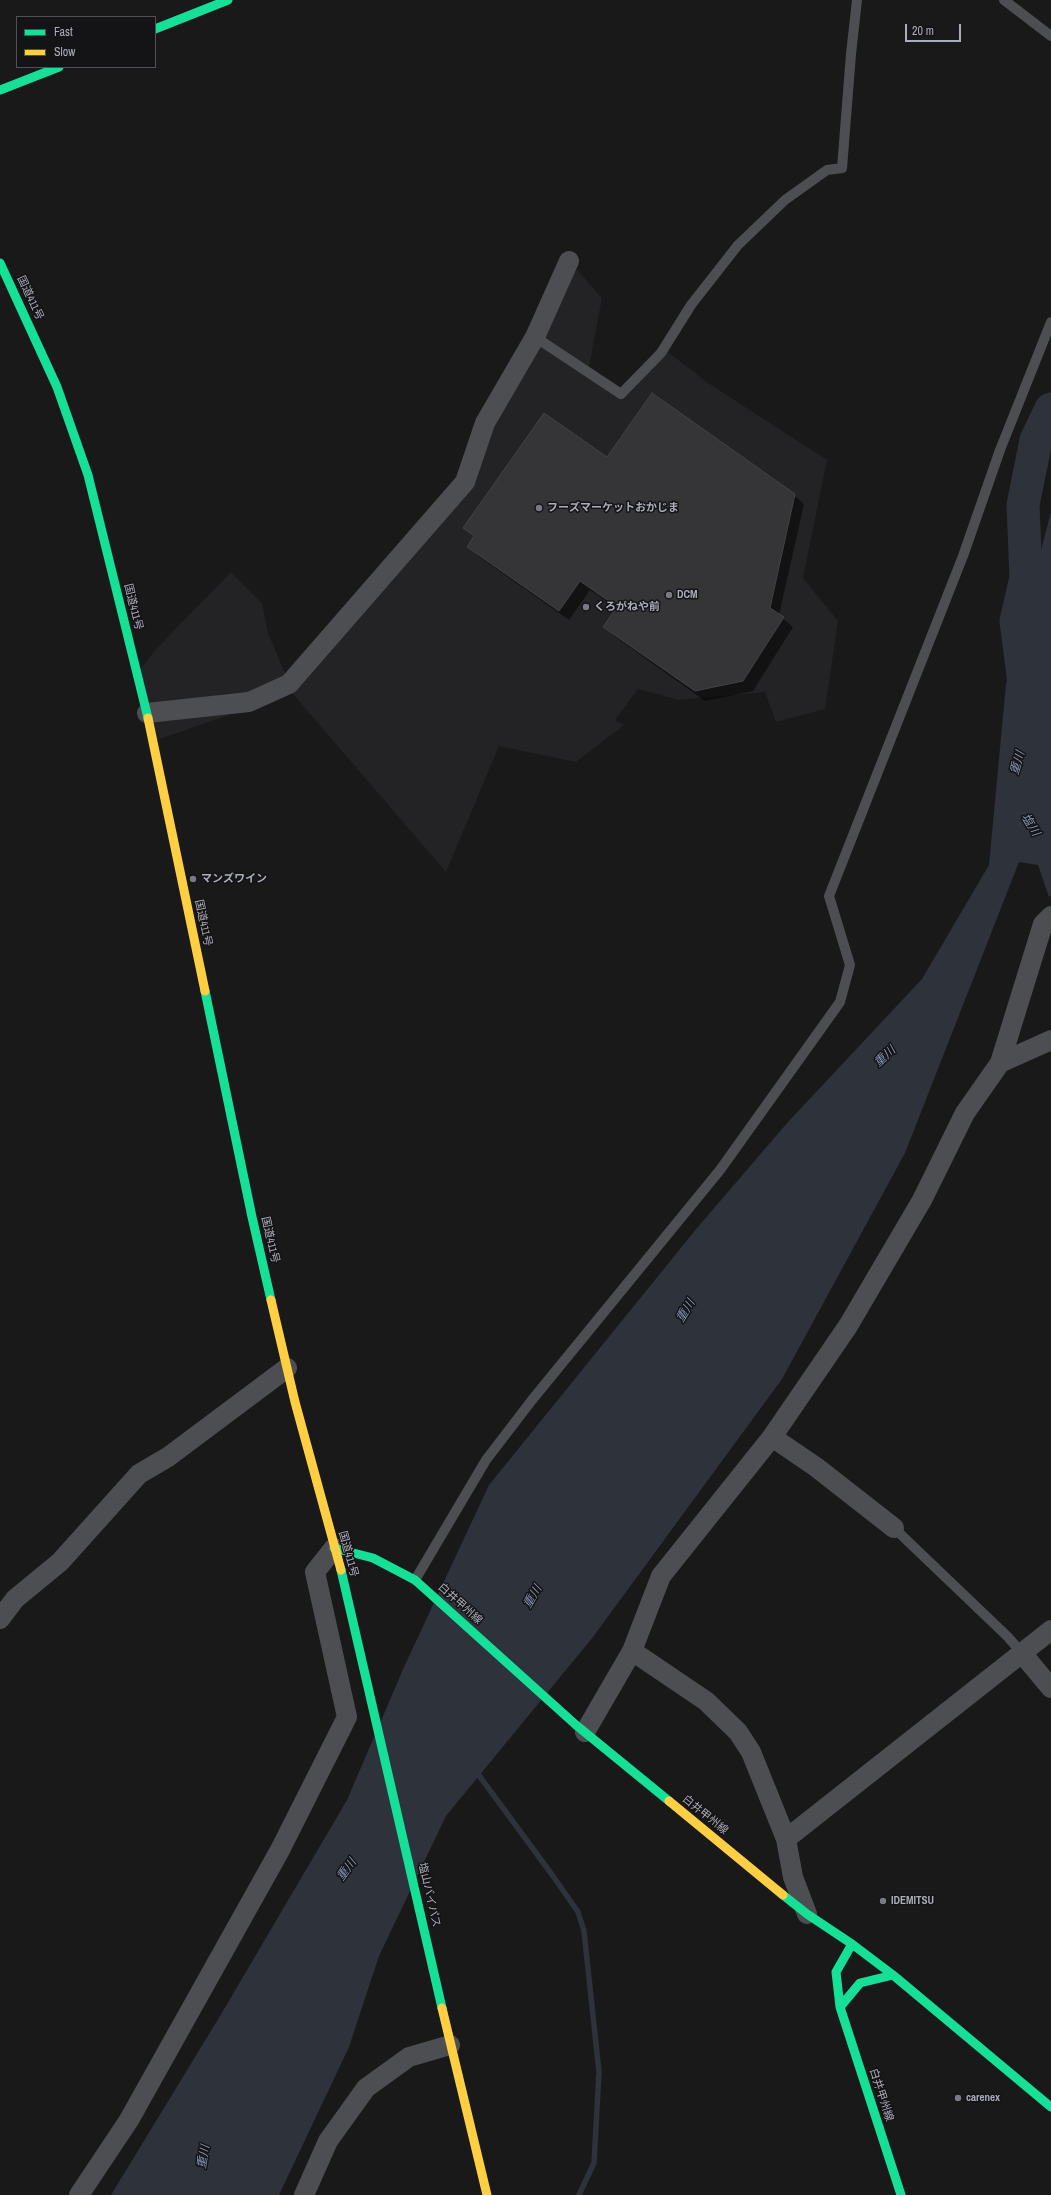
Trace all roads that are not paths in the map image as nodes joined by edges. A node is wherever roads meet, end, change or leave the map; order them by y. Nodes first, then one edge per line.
1 (228, 0) edge
2 (857, 0) edge
3 (1004, 0) edge
4 (156, 29) edge
5 (1051, 36) edge
6 (56, 68) edge
7 (0, 90) edge
8 (569, 260) dead end
9 (0, 263) edge
10 (1051, 322) edge
11 (535, 337) junction
12 (147, 713) junction
13 (1051, 916) edge
14 (1051, 1040) edge
15 (1000, 1064) junction
16 (287, 1368) junction
17 (772, 1437) junction
18 (894, 1528) joint
19 (334, 1548) junction
20 (415, 1580) junction
21 (349, 1600) joint
22 (0, 1619) edge
23 (1051, 1630) edge
24 (632, 1651) junction
25 (1021, 1652) junction
26 (1051, 1688) edge
27 (581, 1728) junction
28 (786, 1839) junction
29 (807, 1914) junction
30 (852, 1944) junction
31 (893, 1975) junction
32 (840, 2007) junction
33 (449, 2037) junction
34 (1051, 2107) edge
35 (79, 2195) edge
36 (304, 2195) edge
37 (487, 2195) edge
38 (900, 2195) edge

1 - 4 main road
2 - 11 lane
3 - 5 lane
6 - 7 main road
8 - 11 street
9 - 12 main road, 国道411号
10 - 20 lane
11 - 12 street
12 - 16 main road, 国道411号
13 - 15 street
14 - 15 street
15 - 17 street
16 - 19 main road, 国道411号
16 - 22 street
17 - 18 street
17 - 24 street
18 - 25 lane
19 - 20 main road, 白井甲州線
19 - 21 main road, 国道411号
19 - 35 street
20 - 27 main road, 白井甲州線
21 - 33 main road, 塩山バイパス
23 - 25 street
24 - 27 street
24 - 28 street
25 - 26 street
25 - 28 street
27 - 29 main road, 白井甲州線
28 - 29 street
29 - 30 main road, 白井甲州線
30 - 31 main road
30 - 32 main road, 白井甲州線
31 - 32 main road
31 - 34 main road
32 - 38 main road, 白井甲州線
33 - 36 street
33 - 37 main road, 塩山バイパス

